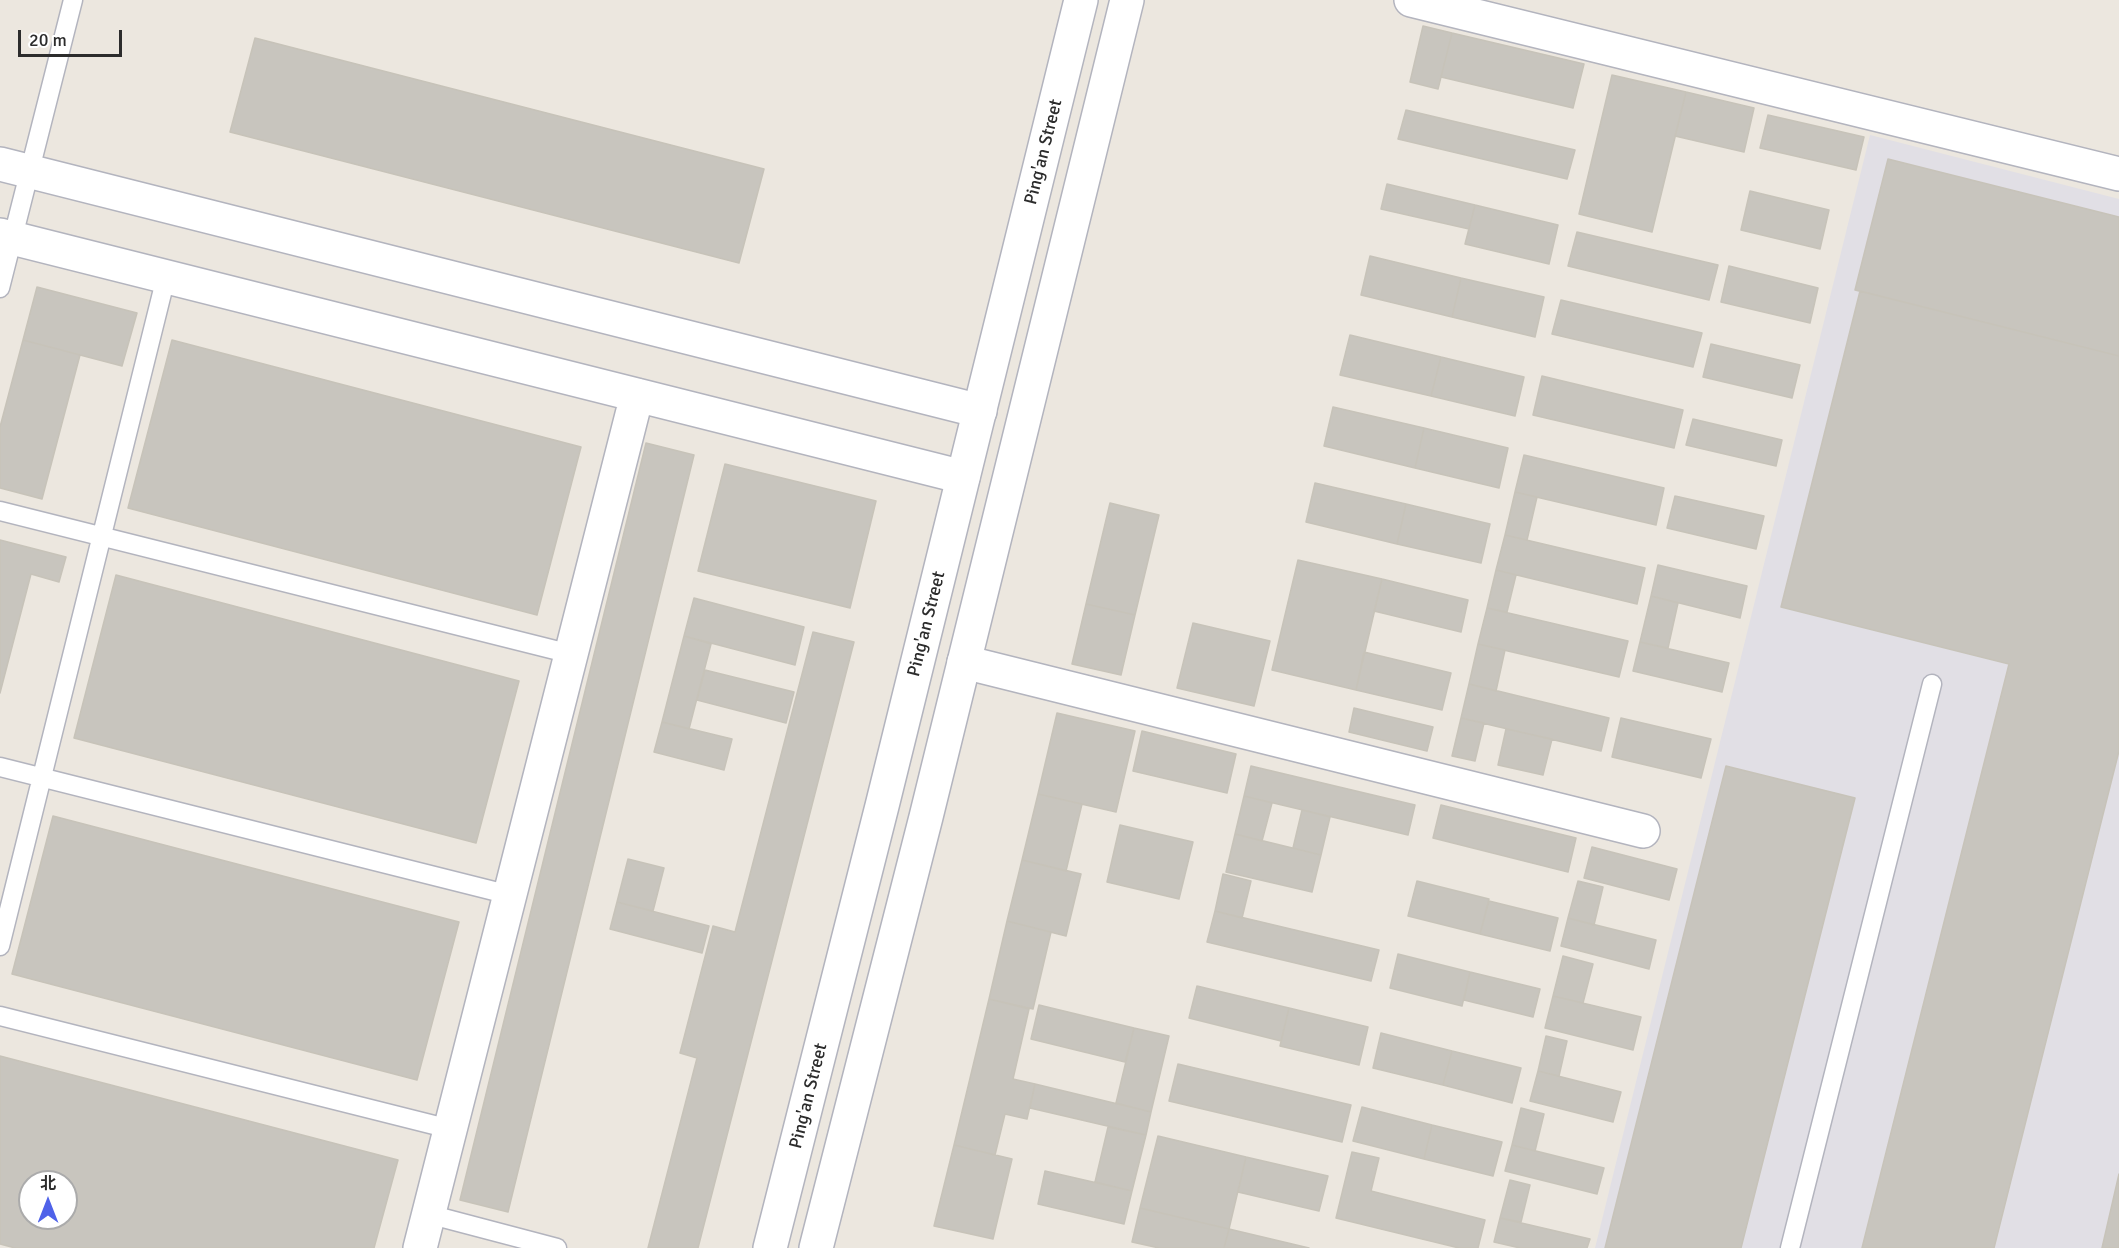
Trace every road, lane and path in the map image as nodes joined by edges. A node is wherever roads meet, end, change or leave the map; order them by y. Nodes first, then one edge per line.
1 (73, 0) edge
2 (1081, 0) edge
3 (1127, 0) edge
4 (1411, 0) edge
5 (15, 168) edge
6 (2119, 174) edge
7 (6, 237) edge
8 (166, 277) junction
9 (0, 288) edge
10 (637, 395) junction
11 (980, 411) junction
12 (963, 477) junction
13 (0, 511) edge
14 (101, 536) junction
15 (571, 654) junction
16 (964, 662) junction
17 (1932, 684) dead end
18 (0, 767) edge
19 (42, 778) junction
20 (1643, 831) dead end
21 (510, 895) junction
22 (0, 946) edge
23 (0, 1016) edge
24 (450, 1129) junction
25 (428, 1214) junction
26 (420, 1248) edge
27 (557, 1248) edge
28 (771, 1248) edge
29 (816, 1248) edge
30 (1790, 1248) edge

1 - 5 lane
2 - 11 street, Ping'an Street
3 - 16 street
4 - 6 street
5 - 7 lane
5 - 11 street
7 - 8 street
7 - 9 lane
8 - 10 street
8 - 14 lane
10 - 12 street
10 - 15 street
11 - 12 street, Ping'an Street
12 - 28 street, Ping'an Street
13 - 14 lane
14 - 15 lane
14 - 19 lane
15 - 21 street
16 - 20 street
16 - 29 street
17 - 30 lane
18 - 19 lane
19 - 21 lane
19 - 22 lane
21 - 24 street
23 - 24 lane
24 - 25 street
25 - 26 street
25 - 27 lane

